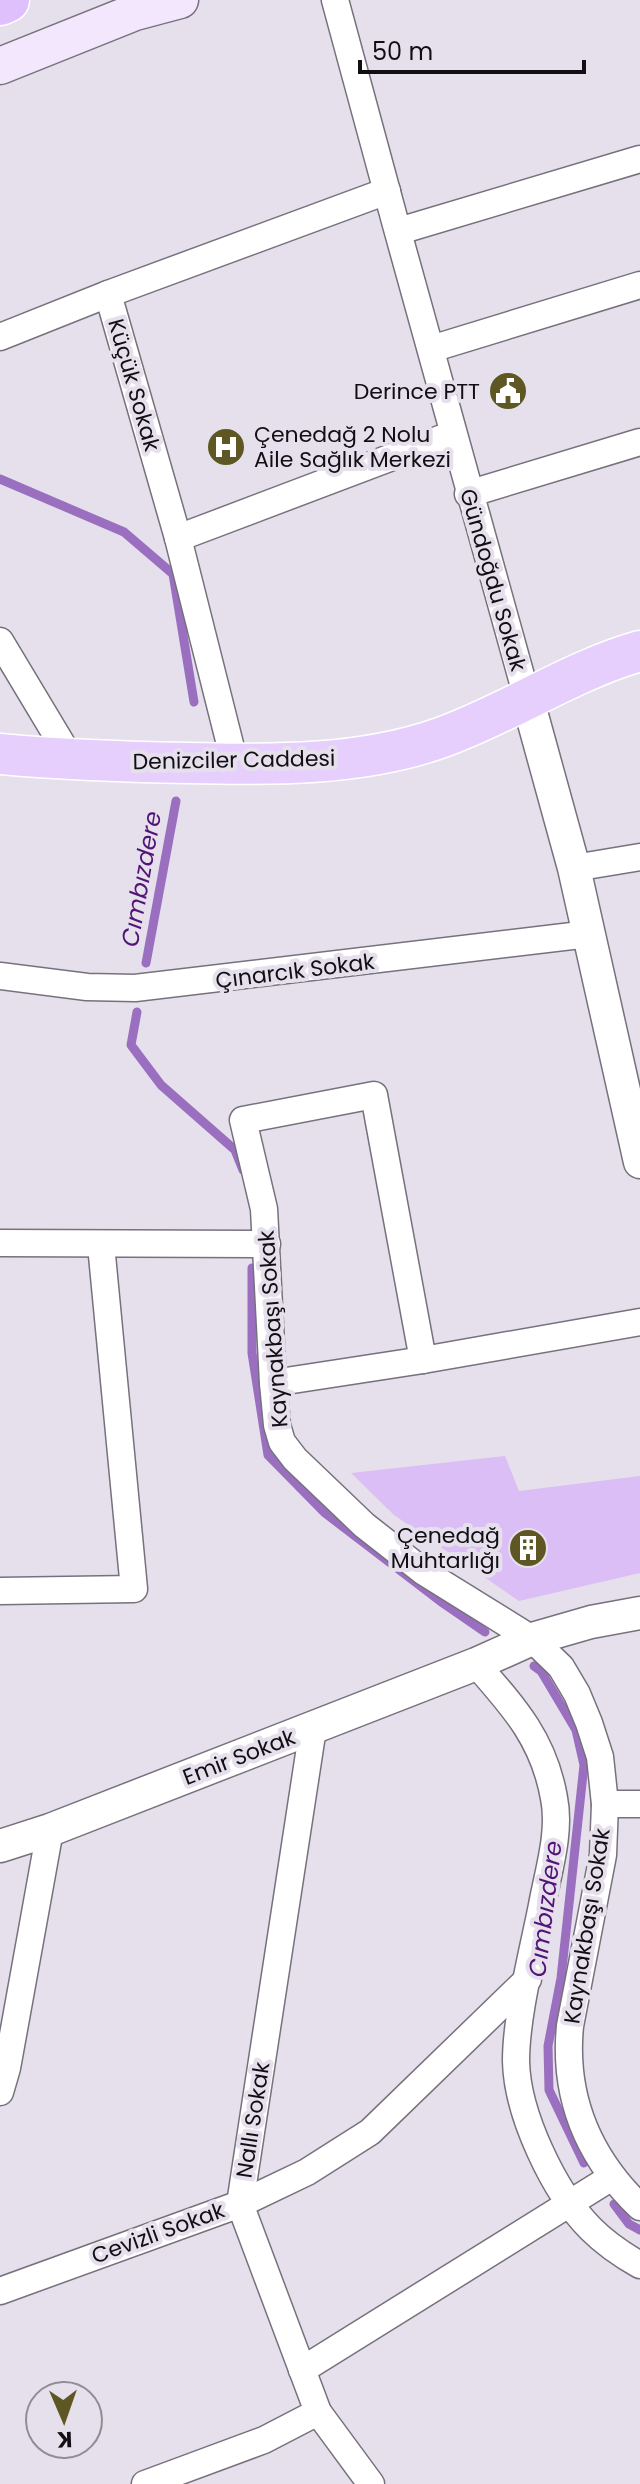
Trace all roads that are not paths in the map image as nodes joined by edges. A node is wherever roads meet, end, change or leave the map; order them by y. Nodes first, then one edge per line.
1 (7, 0) edge
2 (180, 0) edge
3 (335, 0) edge
4 (0, 3) edge
5 (0, 66) edge
6 (640, 159) edge
7 (387, 191) junction
8 (399, 231) junction
9 (640, 285) edge
10 (108, 294) junction
11 (0, 337) edge
12 (431, 349) junction
13 (453, 434) junction
14 (640, 442) edge
15 (468, 494) junction
16 (178, 538) junction
17 (0, 641) edge
18 (640, 651) edge
19 (528, 701) junction
20 (0, 754) edge
21 (72, 761) junction
22 (235, 764) junction
23 (640, 857) edge
24 (574, 868) junction
25 (589, 934) junction
26 (0, 976) edge
27 (630, 1066) edge
28 (640, 1162) edge
29 (0, 1243) edge
30 (267, 1244) junction
31 (101, 1245) junction
32 (640, 1322) edge
33 (423, 1360) junction
34 (273, 1383) junction
35 (0, 1591) edge
36 (640, 1613) edge
37 (532, 1639) junction
38 (476, 1664) junction
39 (313, 1728) junction
40 (605, 1804) junction
41 (640, 1804) edge
42 (50, 1830) junction
43 (0, 1846) edge
44 (528, 1979) junction
45 (0, 2092) edge
46 (612, 2177) junction
47 (569, 2202) junction
48 (240, 2204) junction
49 (640, 2207) edge
50 (640, 2265) edge
51 (0, 2291) edge
52 (302, 2370) junction
53 (318, 2412) junction
54 (145, 2484) edge
55 (371, 2484) edge

1 - 4 highway
2 - 5 main road
3 - 7 street, Gündoğdu Sokak
6 - 8 street
7 - 8 street, Gündoğdu Sokak
7 - 10 street, Küçük Sokak
8 - 12 street, Gündoğdu Sokak
9 - 12 street
10 - 11 street
10 - 16 street, Küçük Sokak
12 - 13 street, Gündoğdu Sokak
13 - 15 street, Gündoğdu Sokak
13 - 16 street
14 - 15 street
15 - 19 street, Gündoğdu Sokak
16 - 22 street, Küçük Sokak
17 - 21 street
18 - 19 main road, Denizciler Caddesi
19 - 22 main road, Denizciler Caddesi
19 - 24 street, Gündoğdu Sokak
20 - 21 main road, Denizciler Caddesi
21 - 22 main road, Denizciler Caddesi
23 - 24 street
24 - 25 street, Gündoğdu Sokak
25 - 26 street, Çınarcık Sokak
25 - 27 street, Gündoğdu Sokak
27 - 28 street, Gündoğdu Sokak
29 - 31 street
30 - 31 street
30 - 33 street, Kaynakbaşı Sokak
30 - 34 street, Kaynakbaşı Sokak
31 - 35 street
32 - 33 street
33 - 34 street
34 - 37 street, Kaynakbaşı Sokak
36 - 37 street, Emir Sokak
37 - 38 street, Emir Sokak
37 - 40 street, Kaynakbaşı Sokak
38 - 39 street, Emir Sokak
38 - 44 street
39 - 42 street, Emir Sokak
39 - 48 street, Nallı Sokak
40 - 41 street
40 - 46 street, Kaynakbaşı Sokak
42 - 43 street, Emir Sokak
42 - 45 street
44 - 47 street
44 - 48 street, Cevizli Sokak
46 - 47 street
46 - 49 street, Kaynakbaşı Sokak
47 - 50 street
47 - 52 street
48 - 51 street, Cevizli Sokak
48 - 52 street, Nallı Sokak
52 - 53 street, Nallı Sokak
53 - 54 street
53 - 55 street, Nallı Sokak

